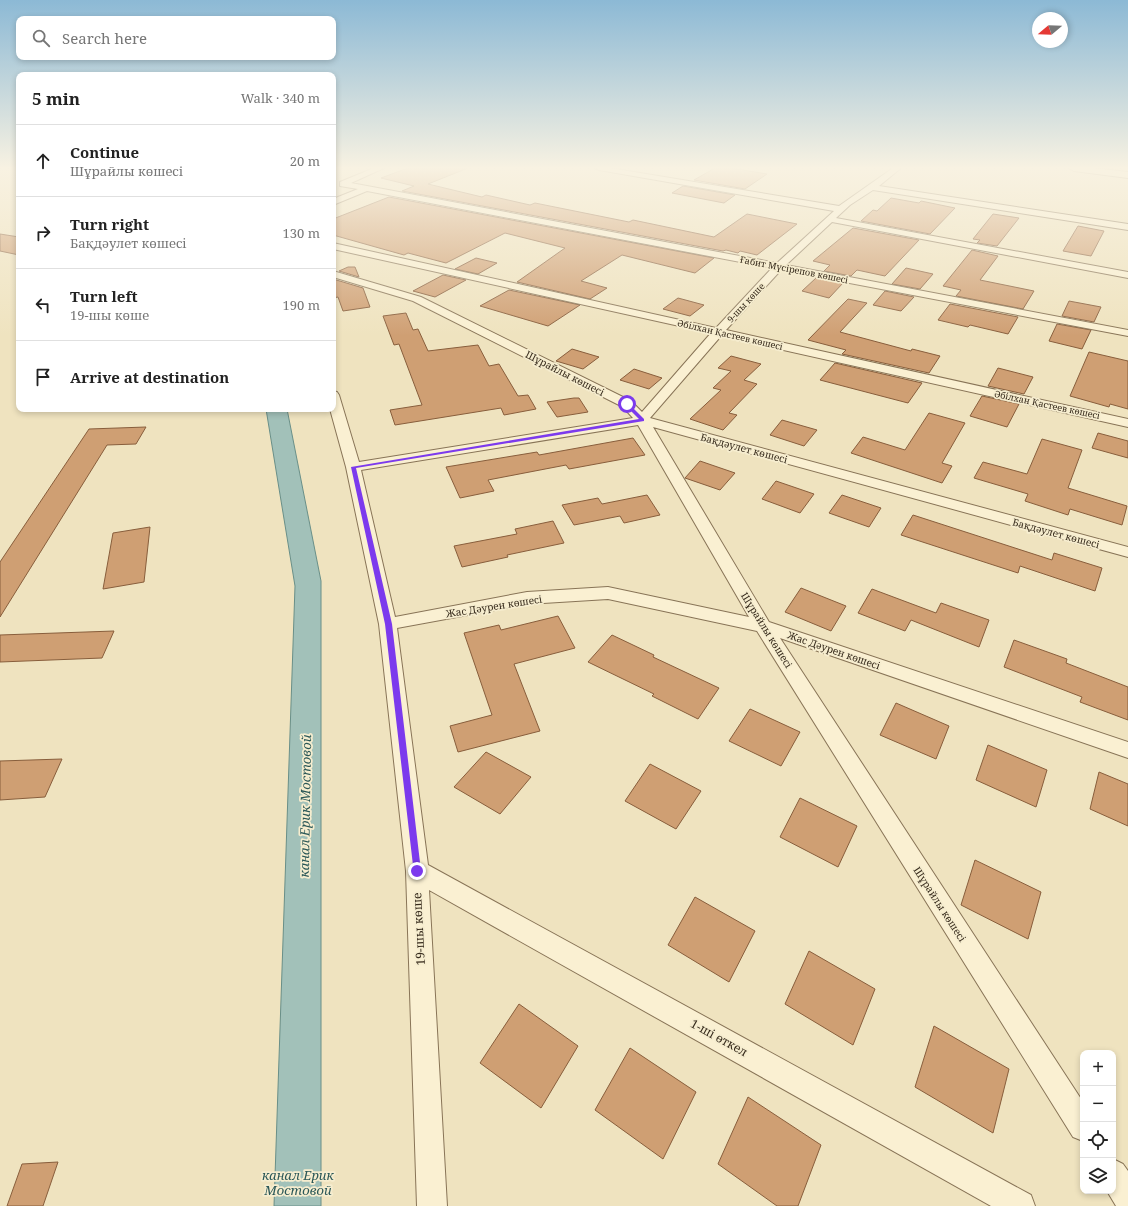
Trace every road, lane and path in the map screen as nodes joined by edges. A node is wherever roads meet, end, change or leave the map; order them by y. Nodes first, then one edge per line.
1 (550, 224) edge
2 (824, 224) edge
3 (857, 224) edge
4 (1111, 224) edge
5 (1128, 227) edge
6 (336, 247) edge
7 (779, 268) junction
8 (336, 275) edge
9 (1128, 275) edge
10 (718, 332) junction
11 (1128, 333) edge
12 (336, 406) edge
13 (642, 420) junction
14 (1128, 423) edge
15 (353, 467) junction
16 (1128, 552) edge
17 (388, 624) junction
18 (763, 626) junction
19 (1128, 750) edge
20 (417, 871) junction
21 (1080, 1122) edge
22 (1116, 1179) edge
23 (1128, 1197) edge
24 (432, 1206) edge
25 (1020, 1206) edge

1 - 7 street, Ғабит Мүсірепов көшесi
2 - 7 street, 9-шы көше
3 - 9 street
4 - 5 street
6 - 10 street, Әбілхан Қастеев көшесi
7 - 10 street, 9-шы көше
7 - 11 street, Ғабит Мүсірепов көшесi
8 - 13 street, Шұрайлы көшесі
10 - 13 street, 9-шы көше
10 - 14 street, Әбілхан Қастеев көшесi
12 - 15 street, 19-шы көше
13 - 15 street, Бақдәулет көшесi
13 - 16 street, Бақдәулет көшесi
13 - 18 street, Шұрайлы көшесі
15 - 17 street, 19-шы көше
17 - 18 street, Жас Дәурен көшесі
17 - 20 street, 19-шы көше
18 - 19 street, Жас Дәурен көшесі
18 - 21 street, Шұрайлы көшесі
20 - 24 street, 19-шы көше
20 - 25 street, 1-шi өткел
22 - 23 street

